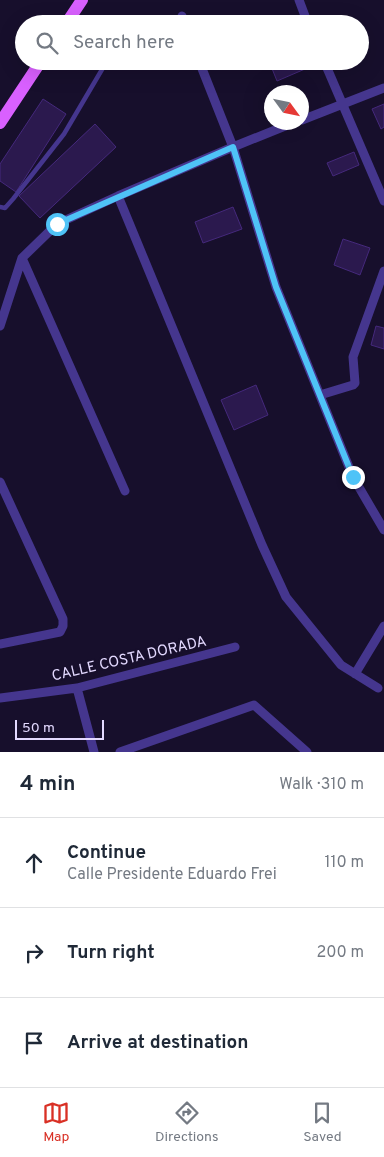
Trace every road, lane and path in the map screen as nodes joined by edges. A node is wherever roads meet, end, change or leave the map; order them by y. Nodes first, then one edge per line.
1 (82, 0) edge
2 (298, 0) edge
3 (72, 15) edge
4 (304, 15) edge
5 (35, 70) edge
6 (102, 70) edge
7 (203, 70) edge
8 (328, 70) edge
9 (384, 88) edge
10 (342, 104) junction
11 (309, 117) edge
12 (0, 123) edge
13 (275, 130) edge
14 (233, 147) junction
15 (118, 196) junction
16 (384, 201) edge
17 (0, 208) edge
18 (22, 258) junction
19 (384, 271) edge
20 (0, 326) edge
21 (320, 395) junction
22 (0, 482) edge
23 (125, 491) dead end
24 (384, 530) edge
25 (384, 626) edge
26 (0, 644) edge
27 (235, 646) dead end
28 (355, 674) junction
29 (77, 688) junction
30 (378, 688) dead end
31 (0, 698) edge
32 (94, 752) edge
33 (120, 752) edge
34 (307, 752) edge

1 - 3 main road
2 - 4 street
5 - 12 main road
6 - 17 lane
7 - 14 street
8 - 10 street
9 - 10 street
10 - 11 street
10 - 16 street
13 - 14 street
14 - 15 street
14 - 21 street
15 - 18 street
15 - 28 street
18 - 20 street
18 - 23 street
19 - 21 street
21 - 24 street
22 - 26 street
25 - 28 street
27 - 29 street, CALLE COSTA DORADA
28 - 30 street
29 - 31 street, CALLE COSTA DORADA
29 - 32 street
33 - 34 street

